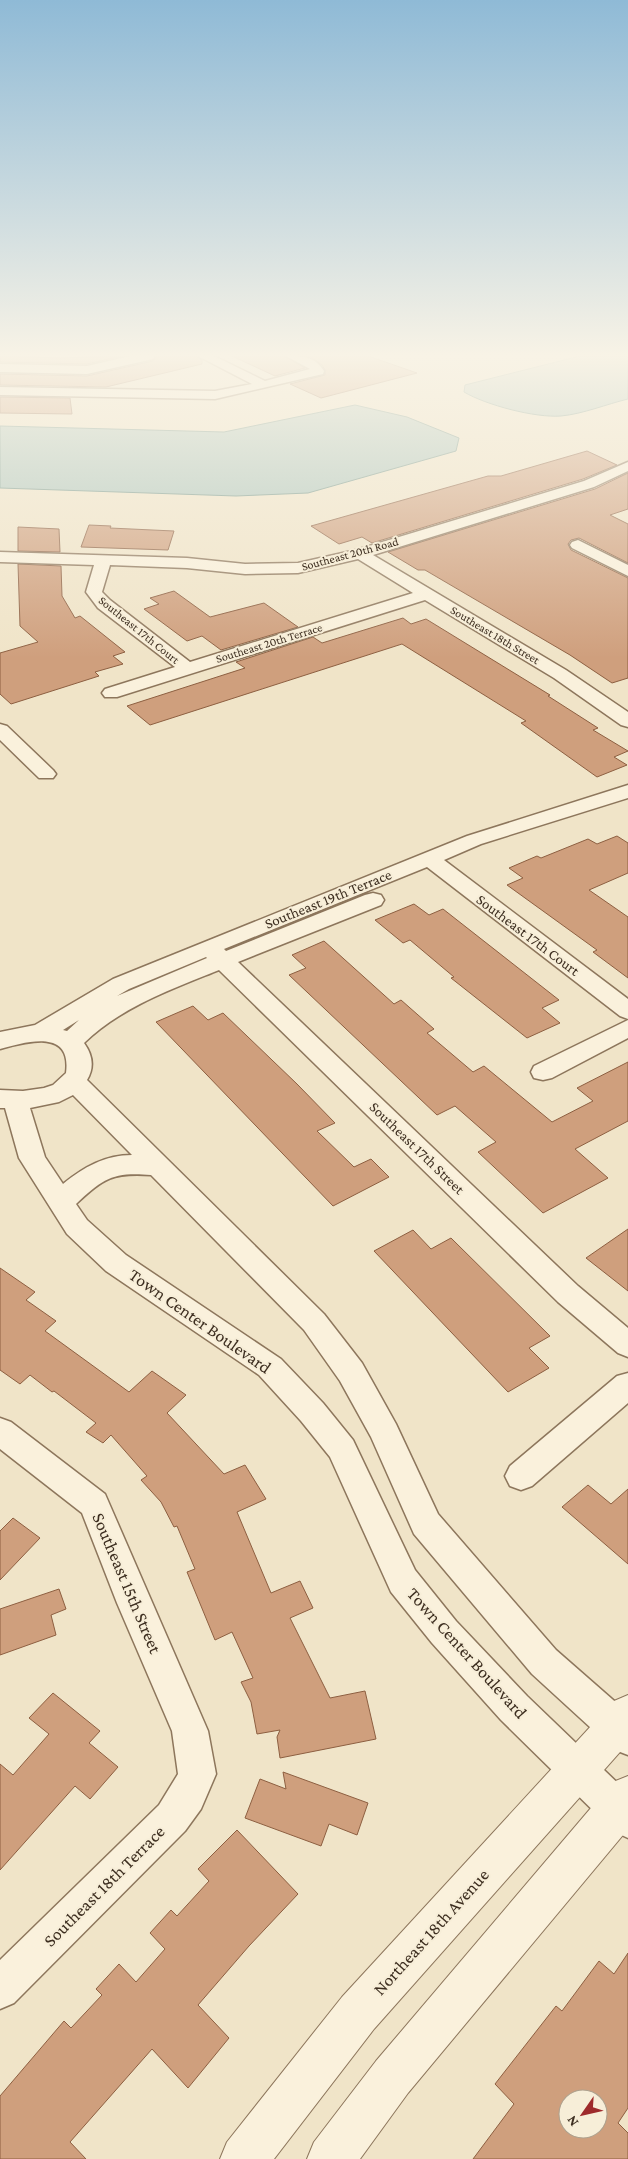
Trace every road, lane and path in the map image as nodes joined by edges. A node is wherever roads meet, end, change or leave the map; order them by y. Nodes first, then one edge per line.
1 (628, 466) edge
2 (578, 545) dead end
3 (360, 554) junction
4 (0, 557) edge
5 (103, 561) junction
6 (628, 571) edge
7 (426, 594) junction
8 (188, 669) junction
9 (111, 693) dead end
10 (628, 720) edge
11 (0, 730) edge
12 (46, 774) dead end
13 (628, 791) edge
14 (628, 806) edge
15 (437, 864) junction
16 (216, 954) junction
17 (628, 1011) edge
18 (628, 1028) edge
19 (40, 1033) junction
20 (0, 1041) edge
21 (69, 1043) junction
22 (543, 1072) dead end
23 (73, 1080) junction
24 (8, 1100) edge
25 (158, 1166) junction
26 (60, 1203) junction
27 (628, 1345) edge
28 (628, 1385) edge
29 (0, 1431) edge
30 (522, 1476) dead end
31 (624, 1725) edge
32 (577, 1771) junction
33 (197, 1774) joint
34 (624, 1808) edge
35 (0, 1989) edge
36 (244, 2159) edge
37 (330, 2159) edge

1 - 3 street, Southeast 20th Road
2 - 6 street
3 - 5 street, Southeast 20th Road
3 - 7 street, Southeast 18th Street
4 - 5 street, Southeast 20th Road
5 - 8 street, Southeast 17th Court
7 - 8 street, Southeast 20th Terrace
7 - 10 street, Southeast 18th Street
8 - 9 street, Southeast 20th Terrace
11 - 12 street
13 - 15 street, Southeast 19th Terrace
14 - 15 street, Southeast 19th Terrace
15 - 16 street, Southeast 19th Terrace
15 - 17 street, Southeast 17th Court
16 - 19 street, Southeast 19th Terrace
16 - 21 street, Southeast 19th Terrace
16 - 27 street, Southeast 17th Street
18 - 22 street
19 - 20 street
19 - 21 street
21 - 23 street
23 - 24 street
23 - 25 street
24 - 26 street, Town Center Boulevard
25 - 26 street
25 - 31 street
26 - 32 street, Town Center Boulevard
28 - 30 street
29 - 33 street, Southeast 15th Street
31 - 32 street, Northeast 18th Avenue
32 - 34 street, Town Center Boulevard
32 - 36 street, Northeast 18th Avenue
33 - 35 street, Southeast 18th Terrace
34 - 37 street

